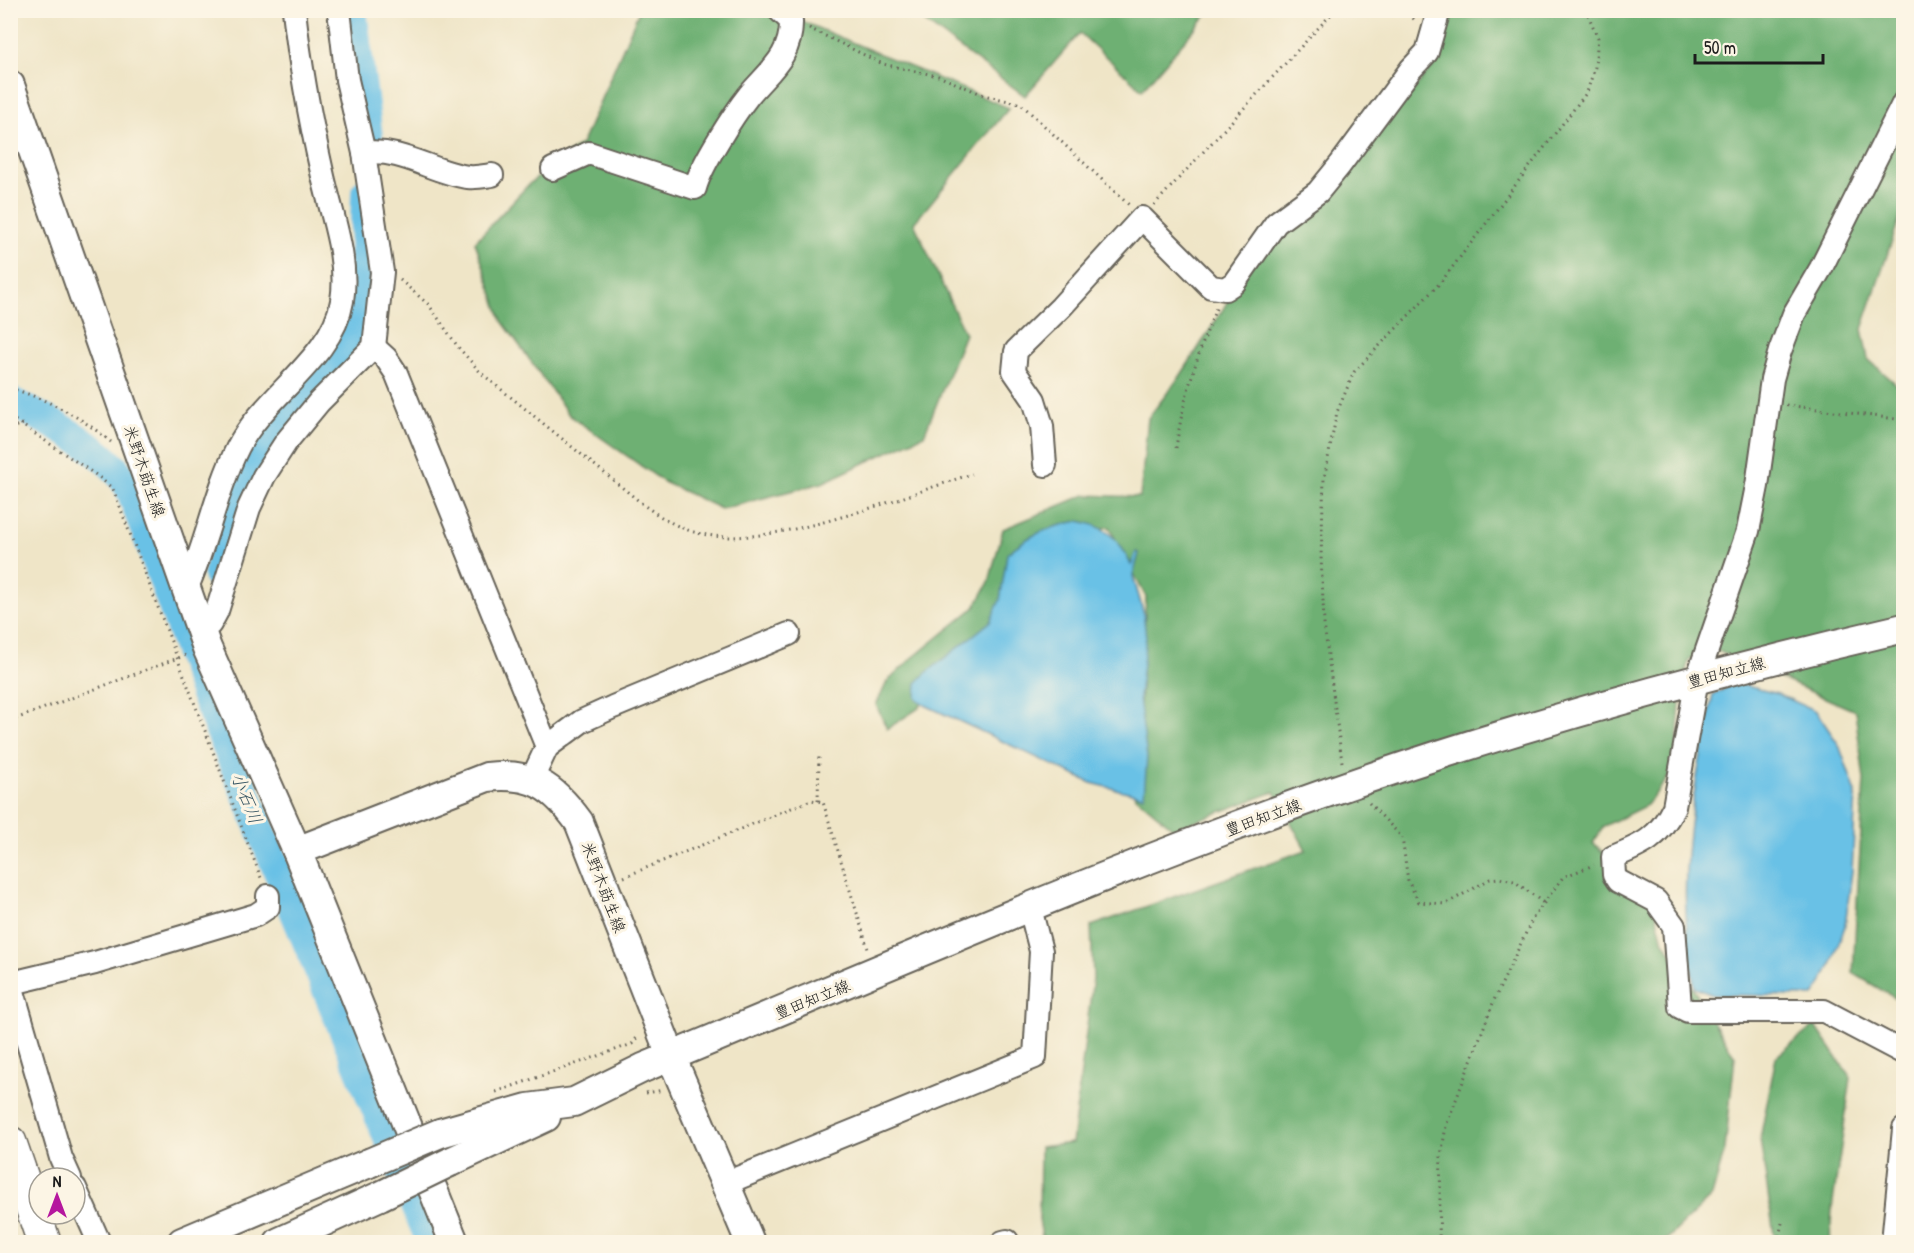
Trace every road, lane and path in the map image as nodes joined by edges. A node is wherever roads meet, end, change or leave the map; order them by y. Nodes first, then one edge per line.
1 (294, 10) edge
2 (339, 10) edge
3 (1335, 10) edge
4 (1439, 10) edge
5 (1586, 10) edge
6 (785, 16) edge
7 (10, 85) edge
8 (1904, 102) edge
9 (364, 153) junction
10 (553, 169) dead end
11 (492, 176) dead end
12 (1142, 218) junction
13 (381, 272) junction
14 (1222, 290) junction
15 (374, 347) junction
16 (10, 388) edge
17 (1770, 403) junction
18 (10, 417) edge
19 (1904, 420) edge
20 (22, 424) junction
21 (10, 428) edge
22 (1176, 448) dead end
23 (139, 456) junction
24 (1045, 465) dead end
25 (972, 474) dead end
26 (184, 582) junction
27 (1904, 628) edge
28 (201, 629) junction
29 (789, 634) dead end
30 (176, 658) junction
31 (1696, 679) junction
32 (10, 721) edge
33 (547, 747) junction
34 (819, 756) dead end
35 (1342, 762) dead end
36 (532, 779) junction
37 (1362, 796) dead end
38 (818, 801) junction
39 (297, 851) junction
40 (1613, 857) junction
41 (602, 882) junction
42 (268, 896) joint
43 (1545, 904) junction
44 (1030, 908) junction
45 (876, 973) junction
46 (12, 993) edge
47 (660, 1028) junction
48 (1904, 1053) edge
49 (671, 1056) junction
50 (487, 1096) dead end
51 (574, 1102) junction
52 (1904, 1129) edge
53 (10, 1143) edge
54 (65, 1166) edge
55 (726, 1183) junction
56 (87, 1215) edge
57 (1782, 1223) dead end
58 (44, 1242) edge
59 (99, 1242) edge
60 (182, 1242) edge
61 (279, 1242) edge
62 (454, 1242) edge
63 (750, 1242) edge
64 (1439, 1242) edge
65 (1778, 1242) edge
66 (1893, 1242) edge

1 - 26 street
2 - 9 street
3 - 12 path
4 - 14 street
5 - 35 path
6 - 10 street
6 - 12 path
7 - 23 main road, 米野木莇生線
8 - 17 street
9 - 11 street
9 - 13 street
12 - 14 street
12 - 24 street
13 - 15 street
13 - 25 path
14 - 22 path
15 - 28 street
15 - 33 street
16 - 23 path
17 - 19 path
17 - 31 street
18 - 20 path
20 - 21 path
20 - 30 path
23 - 26 main road, 米野木莇生線
26 - 28 main road, 米野木莇生線
27 - 31 main road, 豊田知立線
28 - 39 main road, 米野木莇生線
29 - 33 street
30 - 32 path
30 - 42 path
31 - 40 street
31 - 44 main road, 豊田知立線
33 - 36 street
34 - 38 path
36 - 39 main road, 米野木莇生線
36 - 41 main road, 米野木莇生線
37 - 43 path
38 - 41 path
38 - 45 path
39 - 62 main road, 米野木莇生線
40 - 43 path
40 - 48 street
41 - 47 main road, 米野木莇生線
42 - 46 street
43 - 64 path
44 - 45 main road, 豊田知立線
44 - 55 street
45 - 49 main road, 豊田知立線
46 - 54 street
47 - 49 main road, 米野木莇生線
47 - 50 path
49 - 51 main road, 豊田知立線
49 - 55 main road, 米野木莇生線
51 - 60 main road, 豊田知立線, bridge
51 - 61 main road, 豊田知立線, bridge
52 - 66 street
53 - 58 highway
55 - 63 main road, 米野木莇生線
56 - 59 street
57 - 65 path

